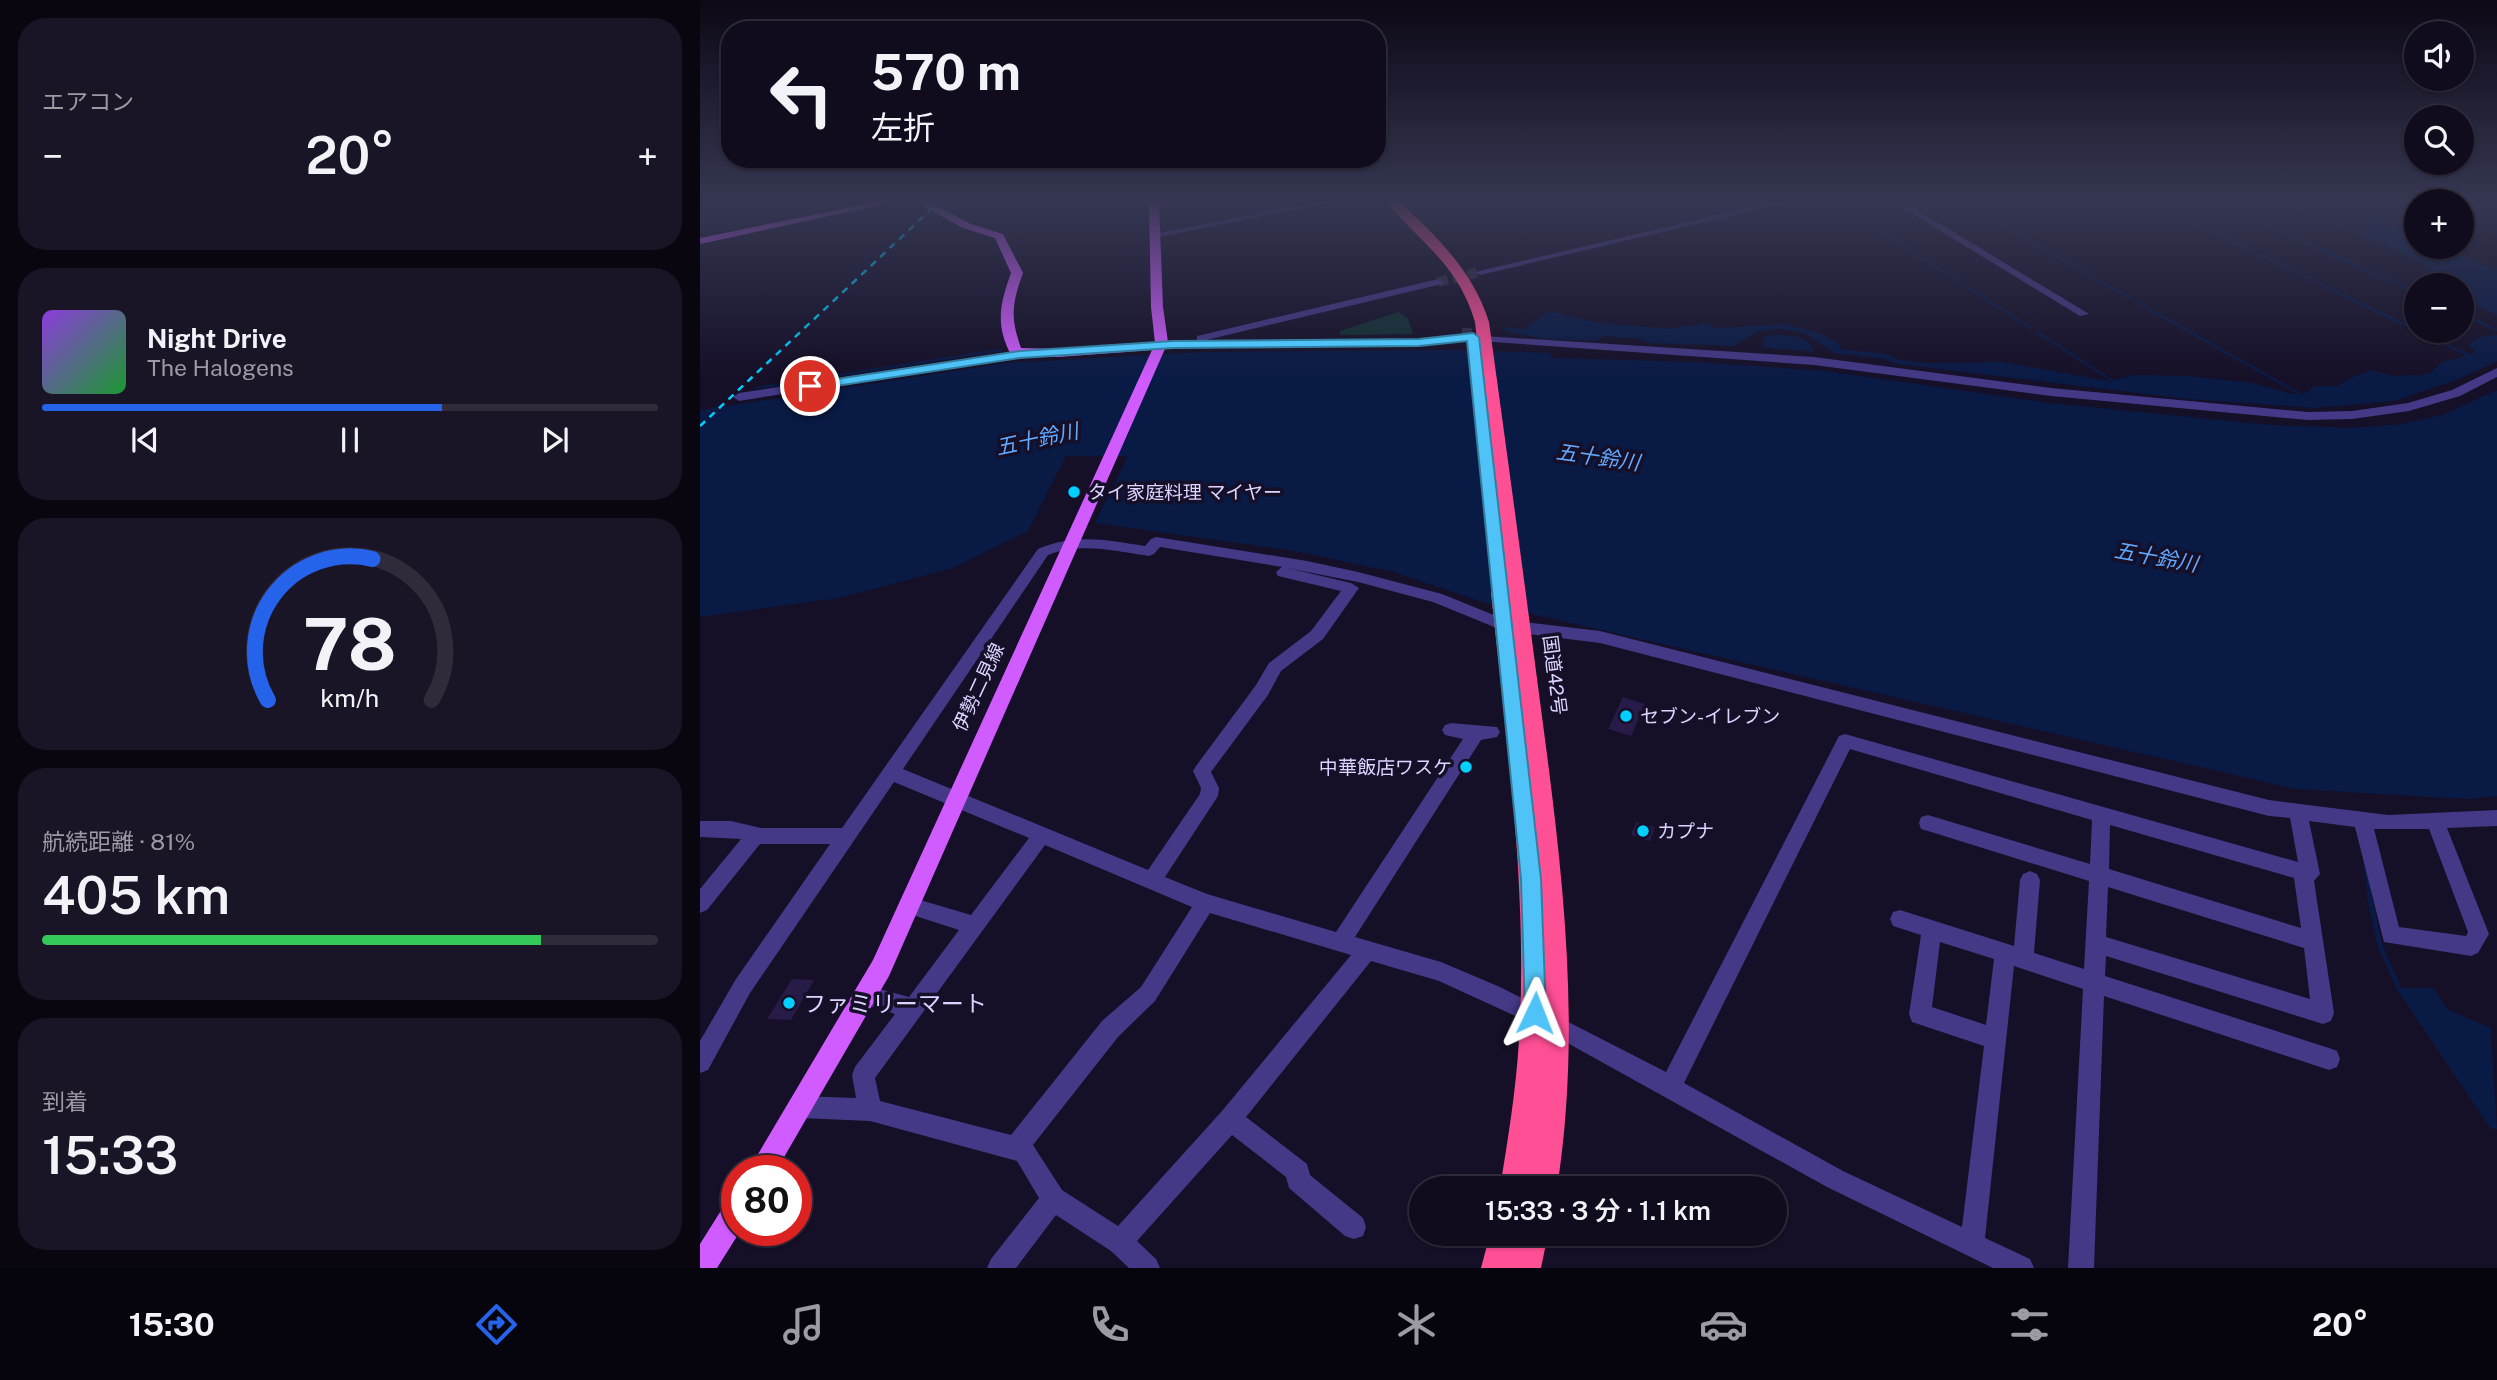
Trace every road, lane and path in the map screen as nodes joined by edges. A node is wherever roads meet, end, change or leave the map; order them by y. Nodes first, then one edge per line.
1 (1012, 261) edge
2 (1155, 261) edge
3 (1442, 261) edge
4 (1453, 261) edge
5 (1527, 261) edge
6 (1996, 261) edge
7 (1480, 272) tunnel mouth
8 (1438, 282) tunnel mouth
9 (2084, 314) dead end
10 (1478, 338) junction
11 (1164, 347) junction
12 (1020, 354) junction
13 (2497, 372) edge
14 (738, 397) dead end
15 (1073, 542) junction
16 (1152, 547) junction
17 (1511, 621) junction
18 (1451, 730) dead end
19 (890, 772) junction
20 (955, 799) junction
21 (2298, 813) junction
22 (2101, 815) junction
23 (2497, 818) edge
24 (2363, 821) junction
25 (2435, 821) junction
26 (1928, 823) dead end
27 (700, 829) edge
28 (756, 835) junction
29 (1042, 835) junction
30 (848, 836) junction
31 (2303, 872) junction
32 (2099, 875) junction
33 (1152, 880) junction
34 (2029, 880) dead end
35 (1205, 902) junction
36 (700, 904) edge
37 (910, 906) junction
38 (1899, 919) dead end
39 (974, 925) junction
40 (1932, 930) junction
41 (2312, 941) junction
42 (1340, 943) junction
43 (2096, 943) junction
44 (1367, 951) junction
45 (2014, 957) junction
46 (2094, 983) junction
47 (865, 995) junction
48 (912, 1008) junction
49 (1546, 1018) junction
50 (1997, 1040) junction
51 (702, 1054) edge
52 (2329, 1059) dead end
53 (1670, 1088) junction
54 (800, 1107) junction
55 (870, 1111) junction
56 (1230, 1119) junction
57 (1016, 1148) junction
58 (771, 1155) edge
59 (1518, 1176) edge
60 (1543, 1176) edge
61 (1053, 1199) junction
62 (1354, 1227) dead end
63 (721, 1237) edge
64 (1120, 1242) junction
65 (1972, 1245) junction
66 (1503, 1246) edge
67 (1529, 1246) edge
68 (702, 1268) edge
69 (1000, 1268) edge
70 (1147, 1268) edge
71 (1498, 1268) edge
72 (1524, 1268) edge
73 (2021, 1268) edge
74 (2081, 1268) edge

1 - 12 main road
2 - 11 main road, 伊勢二見線
3 - 10 highway, 国道42号
4 - 10 highway, 国道42号
5 - 7 street
6 - 9 street
8 - 11 street
10 - 11 street
10 - 13 street
10 - 17 highway, 国道42号
11 - 12 main road
11 - 15 main road, 伊勢二見線
12 - 14 street
15 - 16 street
15 - 19 street
15 - 20 main road, 伊勢二見線
16 - 17 street
16 - 33 street
17 - 21 street
17 - 49 highway, 国道42号
18 - 42 street
19 - 20 street
19 - 30 street
20 - 29 street
20 - 37 main road, 伊勢二見線
21 - 24 street
21 - 31 street
22 - 31 street
22 - 32 street
22 - 53 street
23 - 25 street
24 - 25 street
24 - 25 street
26 - 32 street
27 - 28 street
28 - 30 street
28 - 36 street
29 - 33 street
29 - 39 street
30 - 51 street
31 - 41 street
32 - 41 street
32 - 43 street
33 - 35 street
34 - 45 street
35 - 42 street
35 - 57 street
37 - 39 street
37 - 47 main road, 伊勢二見線
38 - 40 street
39 - 48 street
40 - 45 street
40 - 50 street
41 - 43 street
42 - 44 street
43 - 46 street
44 - 49 street
44 - 56 street
45 - 46 street
45 - 50 street
46 - 52 street
46 - 74 street
47 - 48 street
47 - 54 main road, 伊勢二見線
48 - 55 street
49 - 53 street
49 - 59 highway, 国道42号
49 - 60 highway, 国道42号
50 - 65 street
53 - 65 street
54 - 55 street
54 - 58 main road, 伊勢二見線
55 - 57 street
56 - 62 street
56 - 64 street
57 - 61 street
61 - 64 street
61 - 69 street
63 - 68 main road
64 - 70 street
65 - 73 street
66 - 71 highway
67 - 72 highway

